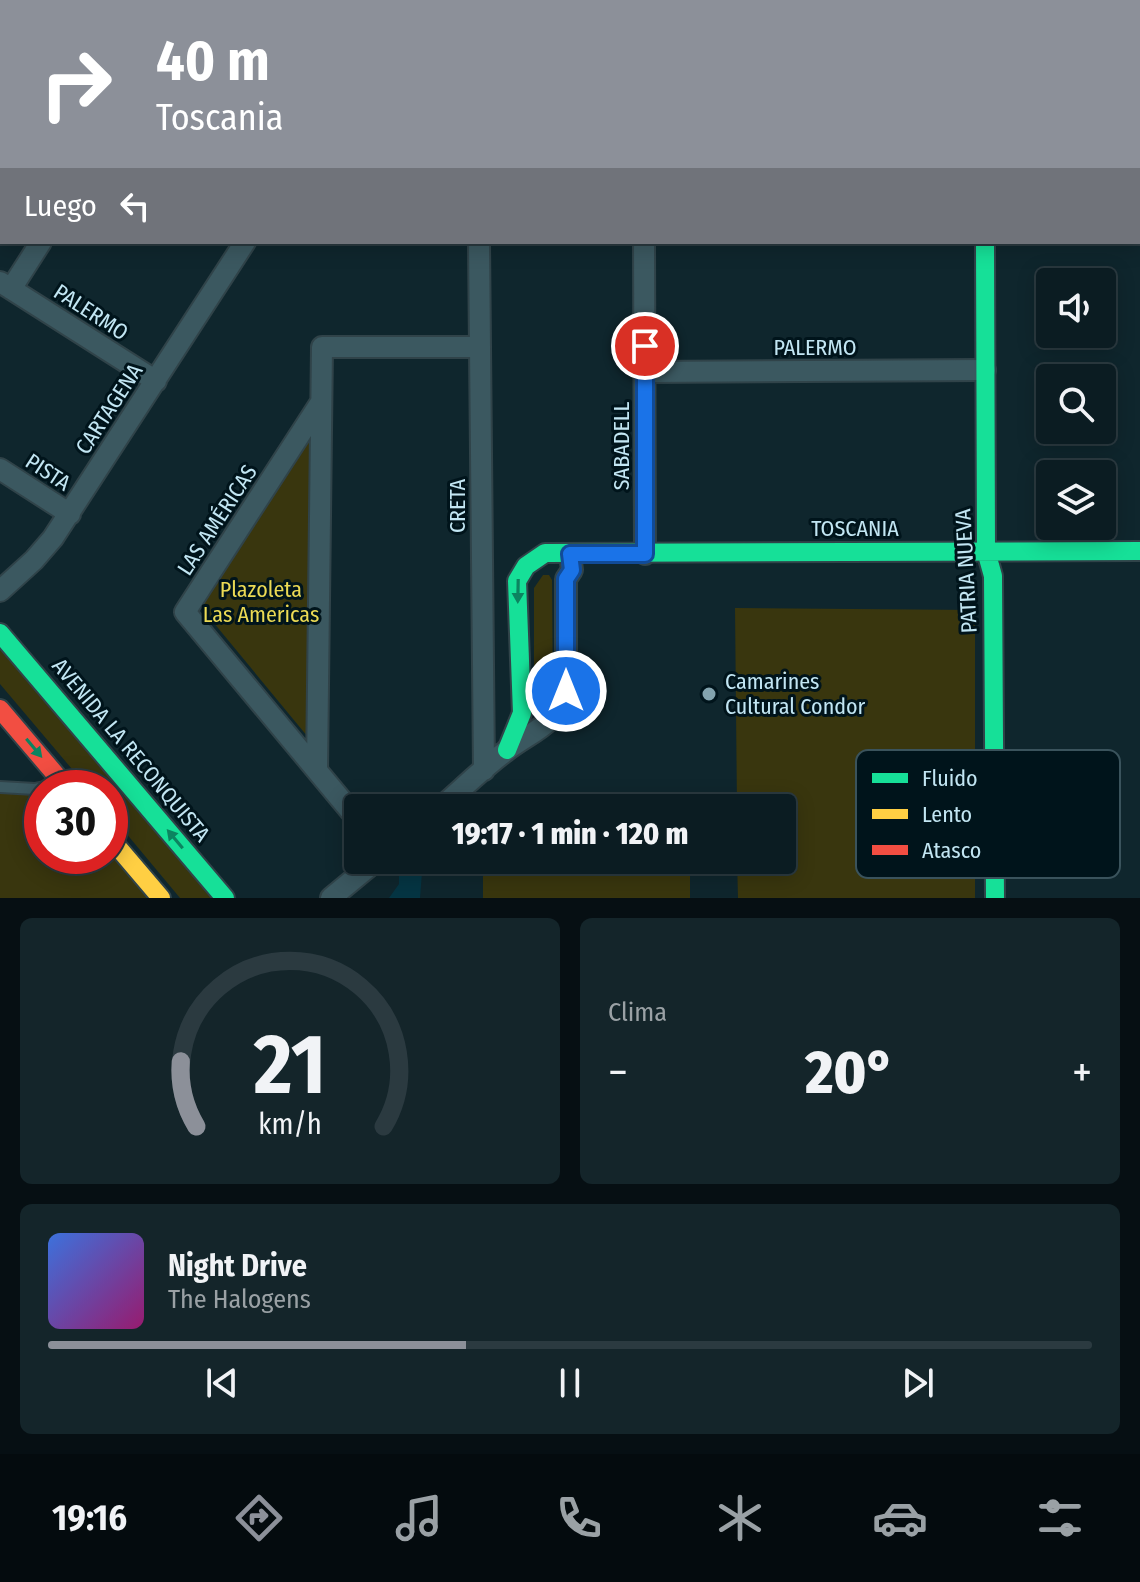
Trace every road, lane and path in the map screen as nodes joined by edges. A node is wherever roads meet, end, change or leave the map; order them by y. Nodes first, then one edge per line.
1 (39, 244) edge
2 (244, 244) edge
3 (479, 244) edge
4 (644, 244) edge
5 (985, 244) edge
6 (6, 286) edge
7 (480, 347) junction
8 (985, 370) junction
9 (645, 372) junction
10 (156, 381) junction
11 (321, 402) junction
12 (0, 469) edge
13 (70, 514) junction
14 (986, 551) junction
15 (1140, 551) edge
16 (570, 554) junction
17 (645, 554) junction
18 (0, 591) edge
19 (0, 633) edge
20 (0, 709) edge
21 (507, 750) junction
22 (994, 750) edge
23 (51, 770) edge
24 (317, 770) junction
25 (484, 770) junction
26 (0, 787) edge
27 (24, 788) edge
28 (456, 794) edge
29 (344, 803) edge
30 (128, 859) edge
31 (360, 874) edge
32 (995, 878) edge
33 (161, 898) edge
34 (225, 898) edge
35 (331, 898) edge
36 (995, 898) edge

1 - 6 street
2 - 10 street, CARTAGENA
3 - 7 street, CRETA
4 - 9 street, SABADELL
5 - 8 street, PATRIA NUEVA
6 - 10 street, PALERMO
7 - 11 street
7 - 25 street, CRETA
8 - 9 street, PALERMO
8 - 14 street, PATRIA NUEVA
9 - 17 street, SABADELL
10 - 13 street, CARTAGENA
11 - 24 street
11 - 24 street, LAS AMÉRICAS
12 - 13 street, PISTA
13 - 18 street, CARTAGENA
14 - 15 street, TOSCANIA
14 - 17 street, TOSCANIA
14 - 22 street, PATRIA NUEVA
16 - 17 street, TOSCANIA
16 - 21 street, TOSCANIA
16 -> 21 street, TOSCANIA
34 -> 19 street, AVENIDA LA RECONQUISTA
20 -> 23 street
21 - 25 street, TOSCANIA
24 - 29 street, LAS AMÉRICAS
25 - 28 street, TOSCANIA
26 - 27 lane
30 - 33 street
31 - 35 street
32 - 36 street, PATRIA NUEVA

